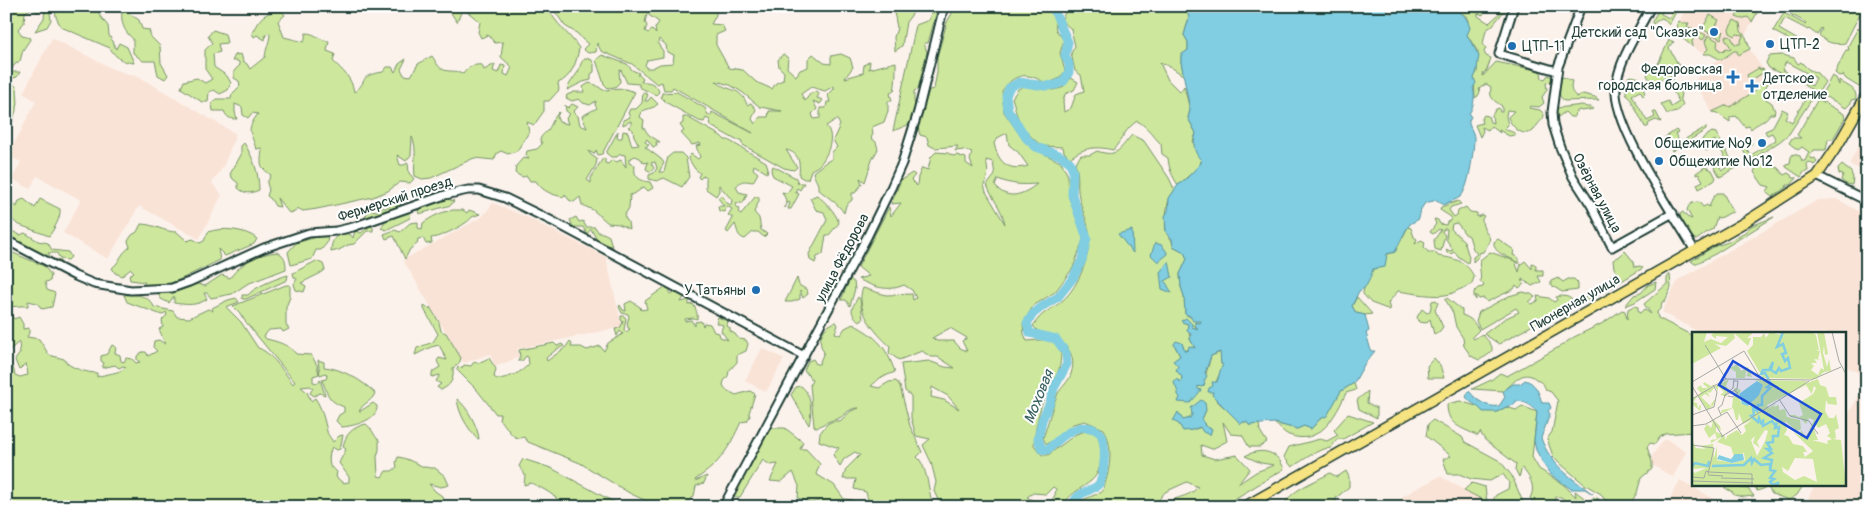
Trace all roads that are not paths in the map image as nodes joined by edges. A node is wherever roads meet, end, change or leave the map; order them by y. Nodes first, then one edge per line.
1 (944, 6) edge
2 (1514, 6) edge
3 (1581, 6) edge
4 (1651, 6) edge
5 (1557, 71) junction
6 (1867, 94) edge
7 (1817, 176) junction
8 (1867, 201) edge
9 (1673, 214) junction
10 (6, 240) edge
11 (1695, 251) junction
12 (804, 356) junction
13 (1261, 498) junction
14 (723, 507) edge
15 (1244, 507) edge
16 (1267, 507) edge

1 - 12 street, улица Фёдорова
2 - 5 street
3 - 5 street, Озёрная улица
4 - 9 street
5 - 9 street, Озёрная улица
6 - 7 main road, Пионерная улица
7 - 8 street
7 - 11 main road, Пионерная улица
9 - 11 street
10 - 12 street, Фермерский проезд
11 - 13 main road, Пионерная улица
12 - 14 street, улица Фёдорова
13 - 15 main road, Пионерная улица
13 - 16 street

